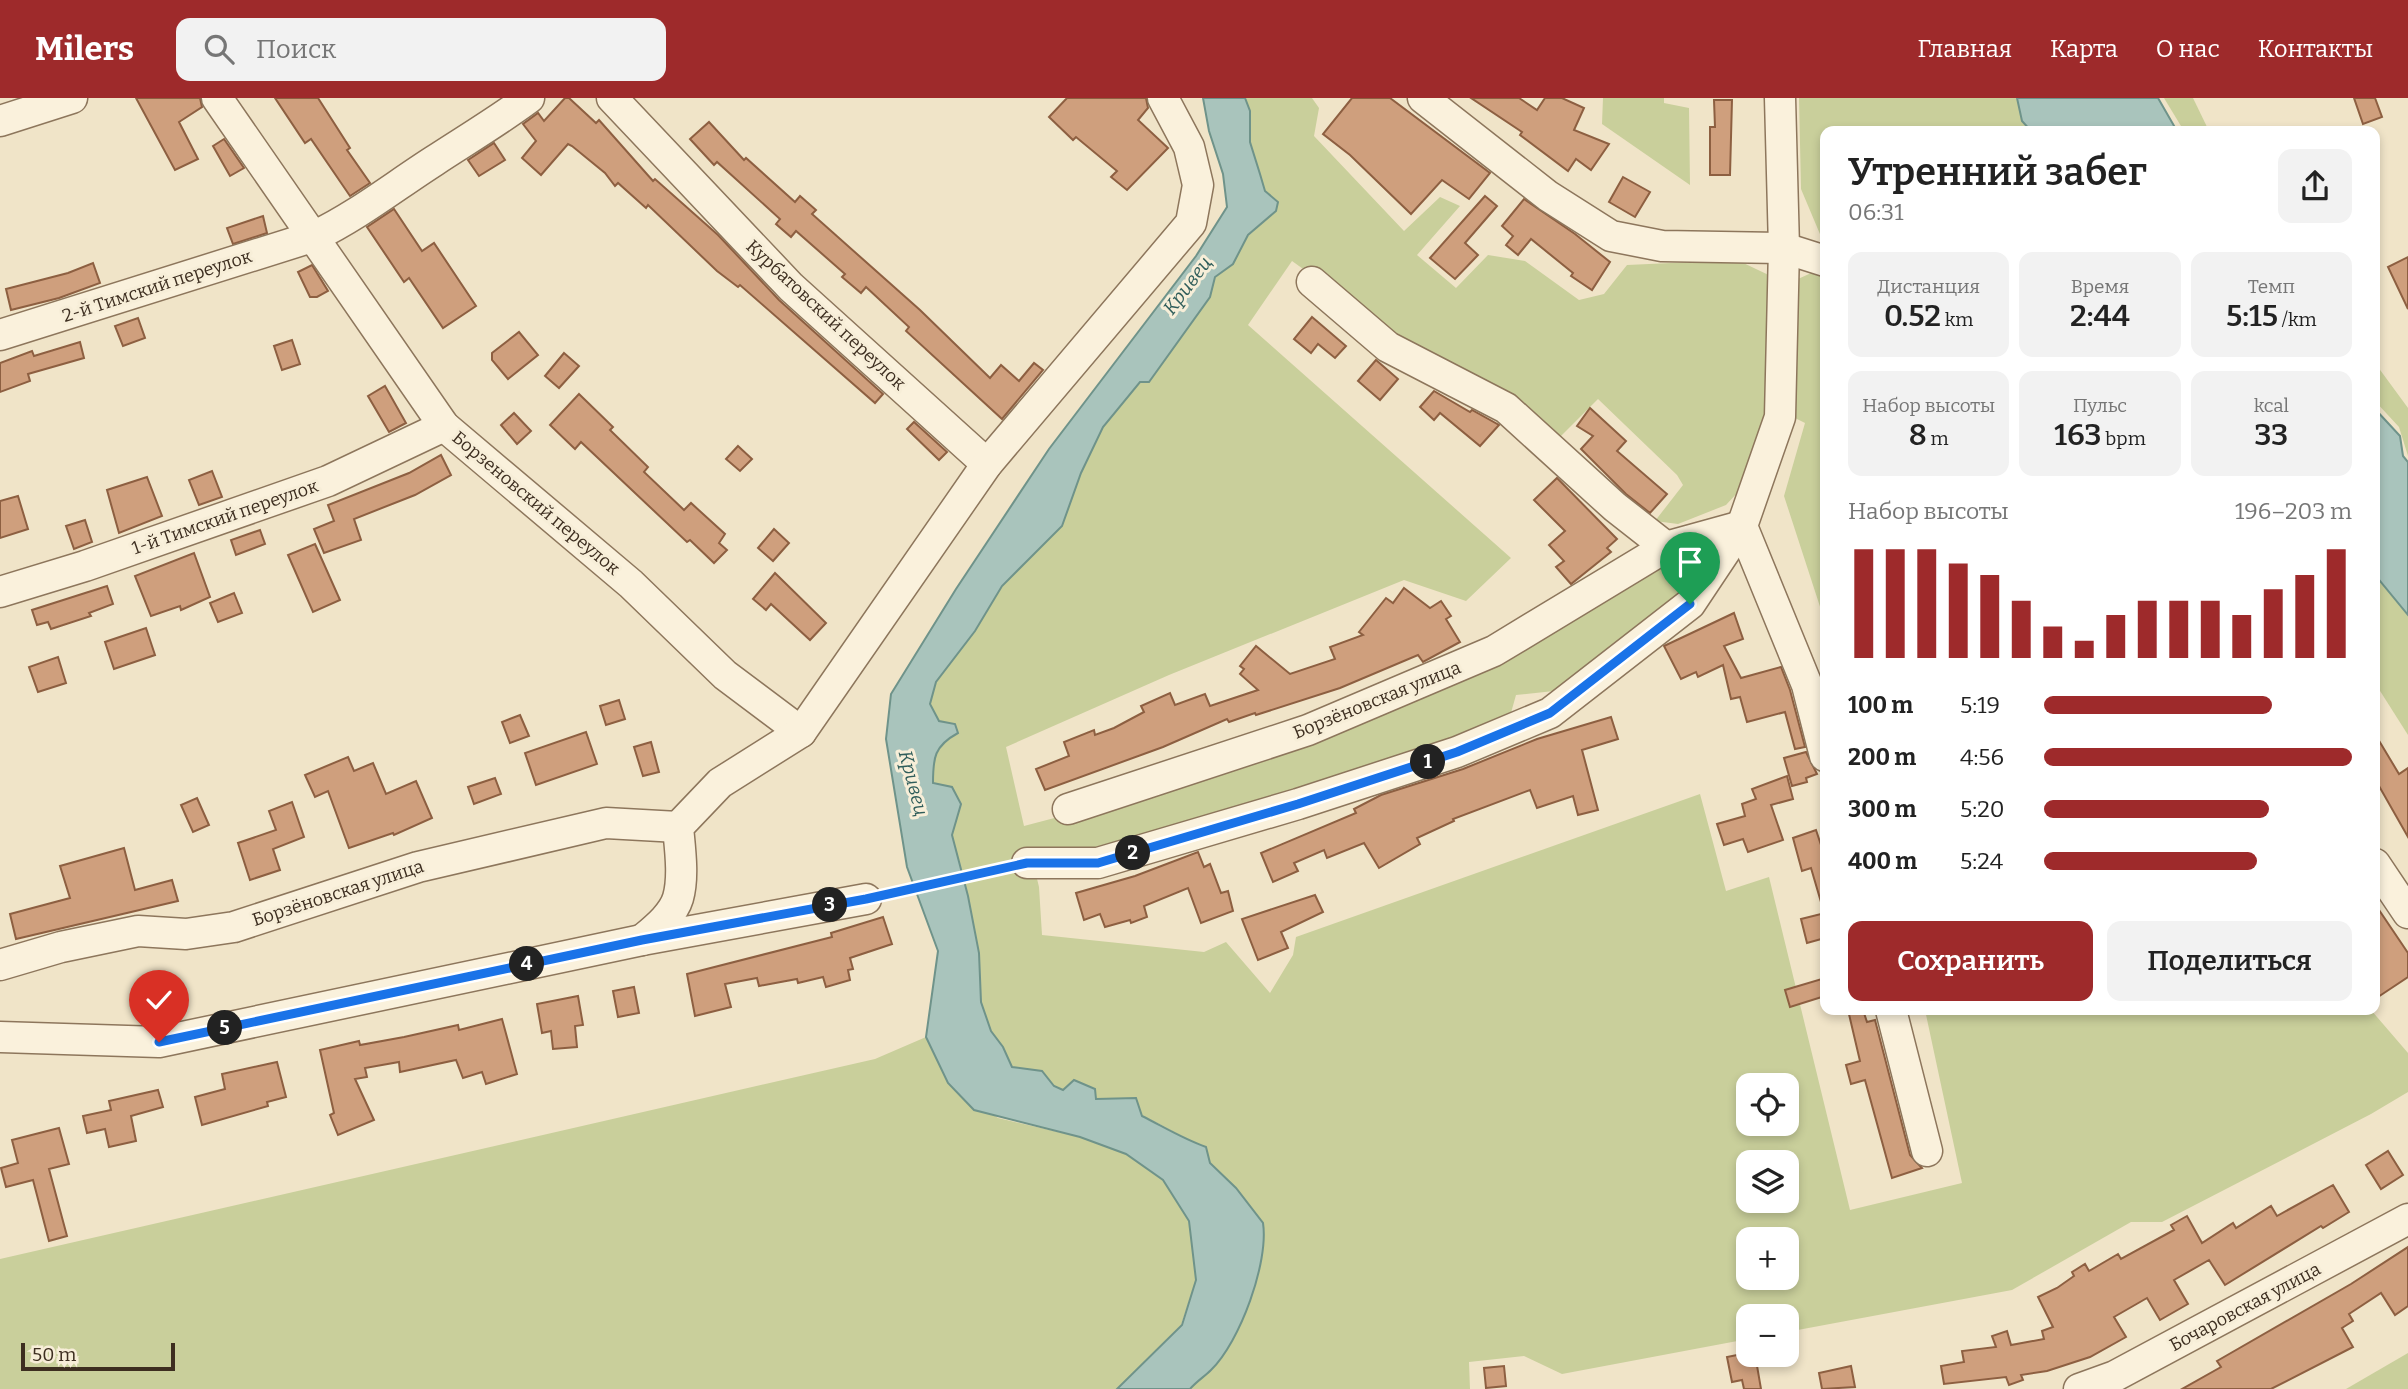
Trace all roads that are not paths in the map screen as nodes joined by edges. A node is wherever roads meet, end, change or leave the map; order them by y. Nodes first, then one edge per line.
1 (72, 98) edge
2 (217, 98) edge
3 (529, 98) edge
4 (612, 98) edge
5 (1163, 98) edge
6 (1423, 98) edge
7 (1780, 98) edge
8 (0, 121) edge
9 (314, 236) junction
10 (1784, 248) junction
11 (1820, 259) edge
12 (1312, 282) dead end
13 (0, 335) edge
14 (444, 426) junction
15 (987, 464) junction
16 (1742, 526) junction
17 (1666, 547) junction
18 (0, 592) edge
19 (801, 732) junction
20 (1820, 736) edge
21 (1068, 809) dead end
22 (678, 827) junction
23 (1027, 863) road end
24 (2380, 871) edge
25 (866, 899) road end
26 (2408, 913) edge
27 (642, 940) junction
28 (0, 965) edge
29 (1892, 1015) edge
30 (0, 1037) edge
31 (1927, 1151) dead end
32 (2408, 1219) edge
33 (2079, 1389) edge

1 - 8 street
2 - 9 street, Борзеновский переулок
3 - 9 street, 2-й Тимский переулок
4 - 15 street, Курбатовский переулок
5 - 15 street
6 - 10 street
7 - 10 street
9 - 13 street, 2-й Тимский переулок
9 - 14 street, Борзеновский переулок
10 - 11 street
10 - 16 street
12 - 17 street
14 - 18 street, 1-й Тимский переулок
14 - 19 street, Борзеновский переулок
15 - 19 street
16 - 17 street, Борзёновская улица
16 - 20 street
16 - 23 street
17 - 21 street, Борзёновская улица
19 - 22 street
22 - 27 street
22 - 28 street, Борзёновская улица
24 - 26 street
25 - 27 street
27 - 30 street
29 - 31 street
32 - 33 street, Бочаровская улица

